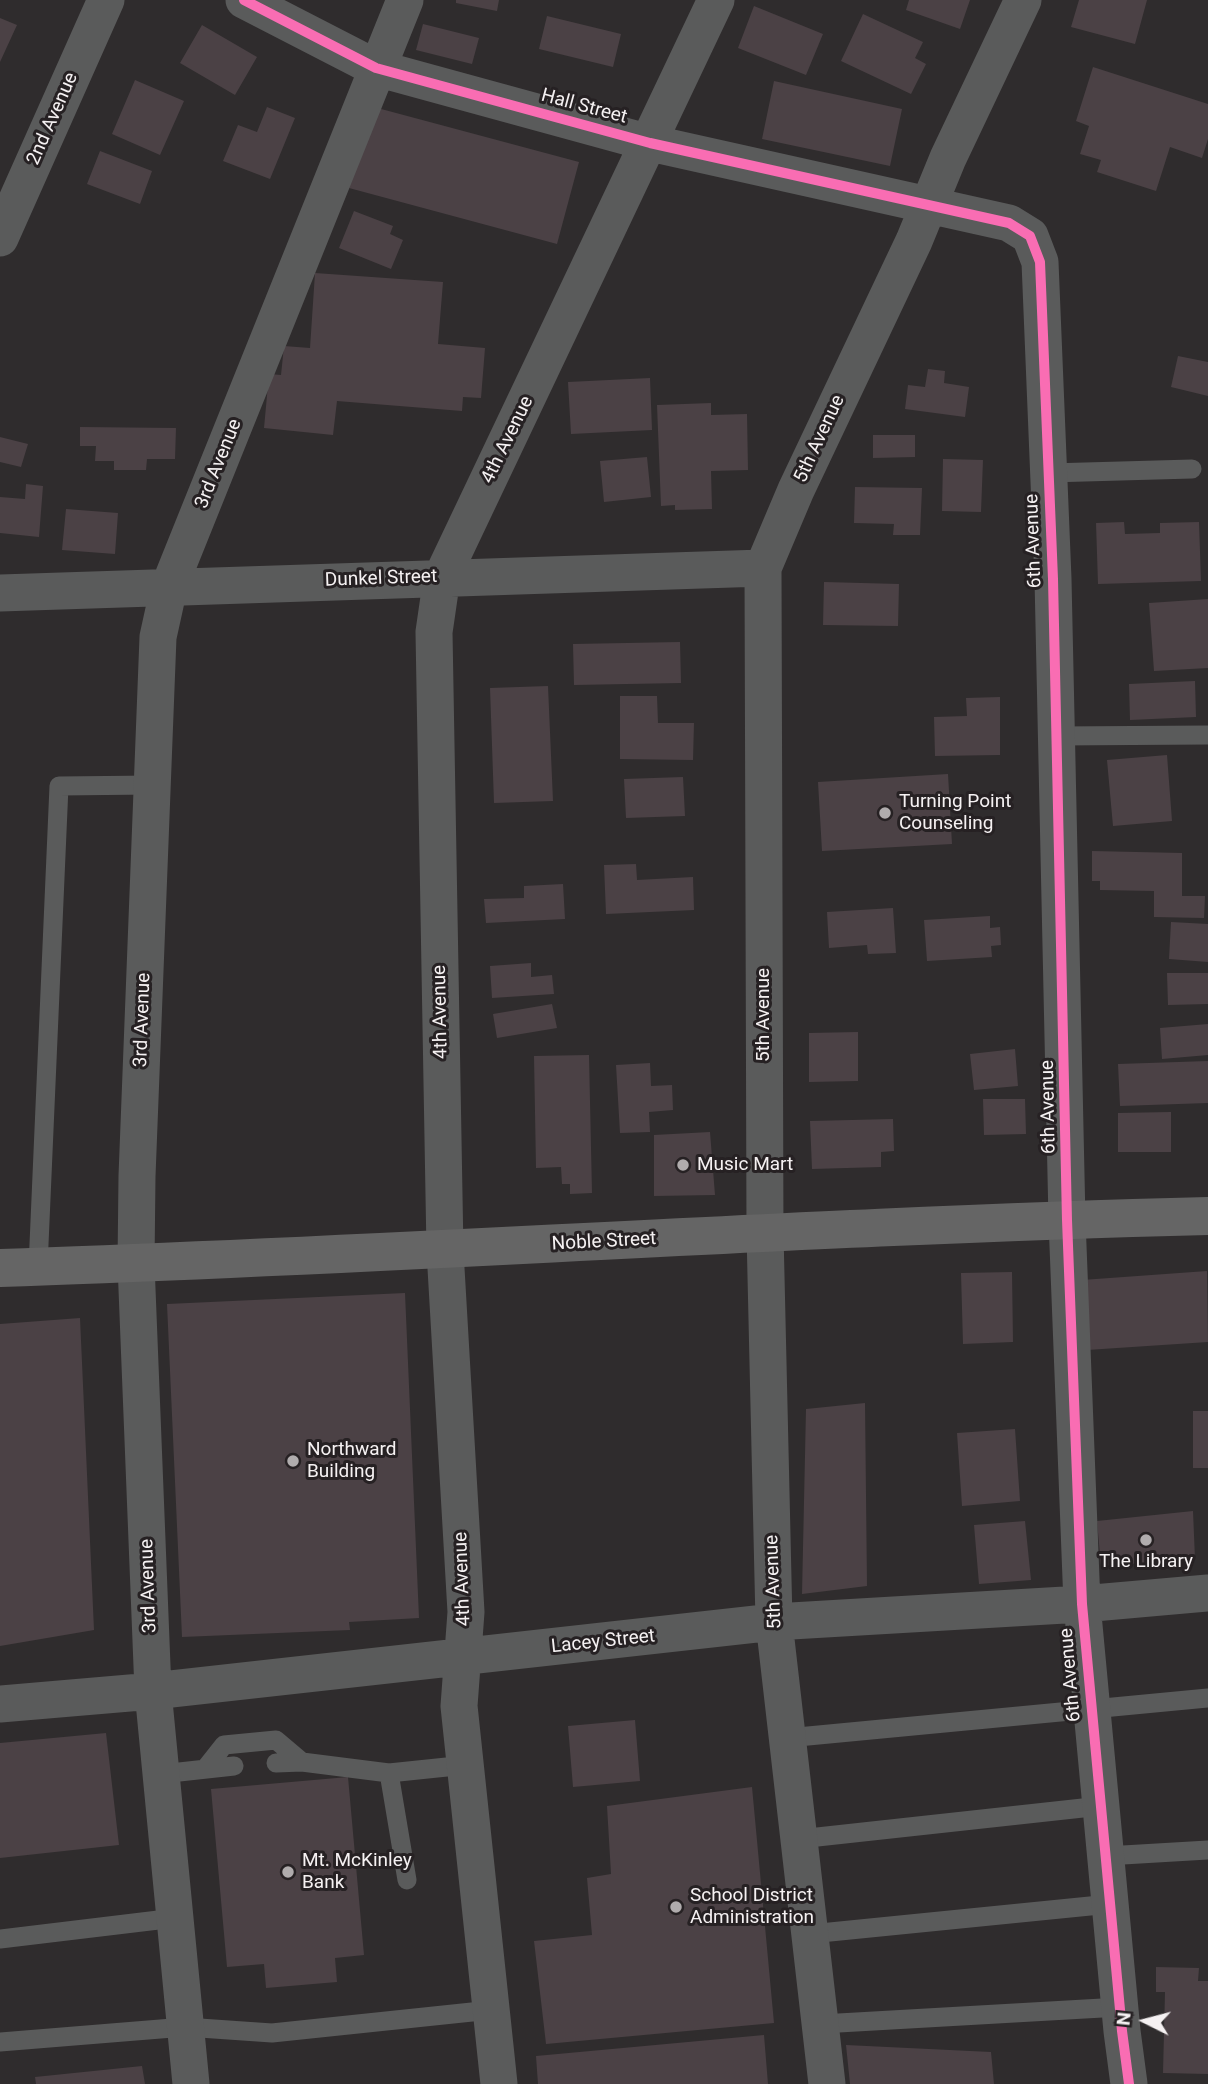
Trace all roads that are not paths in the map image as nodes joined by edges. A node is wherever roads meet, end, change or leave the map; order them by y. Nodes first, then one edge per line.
1 (106, 0) edge
2 (244, 0) edge
3 (405, 0) edge
4 (716, 0) edge
5 (1023, 0) edge
6 (376, 68) junction
7 (650, 143) junction
8 (929, 205) junction
9 (0, 238) edge
10 (1192, 469) dead end
11 (1049, 473) junction
12 (763, 568) junction
13 (442, 577) junction
14 (169, 587) junction
15 (0, 593) edge
16 (1208, 735) edge
17 (1057, 736) junction
18 (153, 785) junction
19 (1208, 1216) edge
20 (1067, 1220) junction
21 (765, 1233) junction
22 (445, 1251) junction
23 (136, 1264) junction
24 (38, 1267) junction
25 (0, 1268) edge
26 (1208, 1592) edge
27 (1082, 1605) junction
28 (774, 1622) junction
29 (463, 1657) junction
30 (153, 1691) junction
31 (1208, 1698) edge
32 (0, 1704) edge
33 (1091, 1708) junction
34 (787, 1738) junction
35 (276, 1762) dead end
36 (302, 1762) junction
37 (466, 1765) junction
38 (234, 1766) dead end
39 (205, 1769) junction
40 (389, 1773) junction
41 (161, 1774) junction
42 (1101, 1806) junction
43 (799, 1839) junction
44 (1208, 1850) edge
45 (1106, 1856) junction
46 (407, 1880) dead end
47 (1110, 1904) junction
48 (175, 1918) junction
49 (810, 1934) junction
50 (0, 1939) edge
51 (1120, 2007) junction
52 (491, 2010) junction
53 (821, 2024) junction
54 (185, 2027) junction
55 (0, 2042) edge
56 (191, 2084) edge
57 (499, 2084) edge
58 (827, 2084) edge
59 (1129, 2084) edge

1 - 9 street, 2nd Avenue
2 - 6 street, Hall Street
3 - 6 street, 3rd Avenue
4 - 7 street, 4th Avenue
5 - 8 street, 5th Avenue
6 - 7 street, Hall Street
6 - 14 street, 3rd Avenue
7 - 8 street, Hall Street
7 - 13 street, 4th Avenue
8 - 11 street, 6th Avenue
8 - 12 street, 5th Avenue
10 - 11 lane
11 - 17 street, 6th Avenue
12 - 13 street, Dunkel Street
12 - 21 street, 5th Avenue
13 - 14 street, Dunkel Street
13 - 22 street, 4th Avenue
14 - 15 street, Dunkel Street
14 - 18 street, 3rd Avenue
16 - 17 lane
17 - 20 street, 6th Avenue
18 - 23 street, 3rd Avenue
18 - 24 lane
19 - 20 street, Noble Street
20 - 21 street, Noble Street
20 - 27 street, 6th Avenue
21 - 22 street, Noble Street
21 - 28 street, 5th Avenue
22 - 23 street, Noble Street
22 - 29 street, 4th Avenue
23 - 24 street, Noble Street
23 - 30 street, 3rd Avenue
24 - 25 street, Noble Street
26 - 27 street, Lacey Street
27 - 28 street, Lacey Street
27 - 33 street, 6th Avenue
28 - 29 street, Lacey Street
28 - 34 street, 5th Avenue
29 - 30 street, Lacey Street
29 - 37 street, 4th Avenue
30 - 32 street, Lacey Street
30 - 41 street, 3rd Avenue
31 - 33 lane
33 - 34 lane
33 - 42 street, 6th Avenue
34 - 43 street, 5th Avenue
35 - 36 lane
36 - 39 lane
36 - 40 lane
37 - 40 lane
37 - 52 street, 4th Avenue
38 - 39 lane
39 - 41 lane
40 - 46 lane
41 - 48 street, 3rd Avenue
42 - 43 lane
42 - 45 street, 6th Avenue
43 - 49 street, 5th Avenue
44 - 45 lane
45 - 47 street, 6th Avenue
47 - 49 lane
47 - 51 street, 6th Avenue
48 - 50 lane
48 - 54 street, 3rd Avenue
49 - 53 street, 5th Avenue
51 - 53 lane
51 - 59 street, 6th Avenue
52 - 54 lane
52 - 57 street, 4th Avenue
53 - 58 street, 5th Avenue
54 - 55 lane
54 - 56 street, 3rd Avenue

